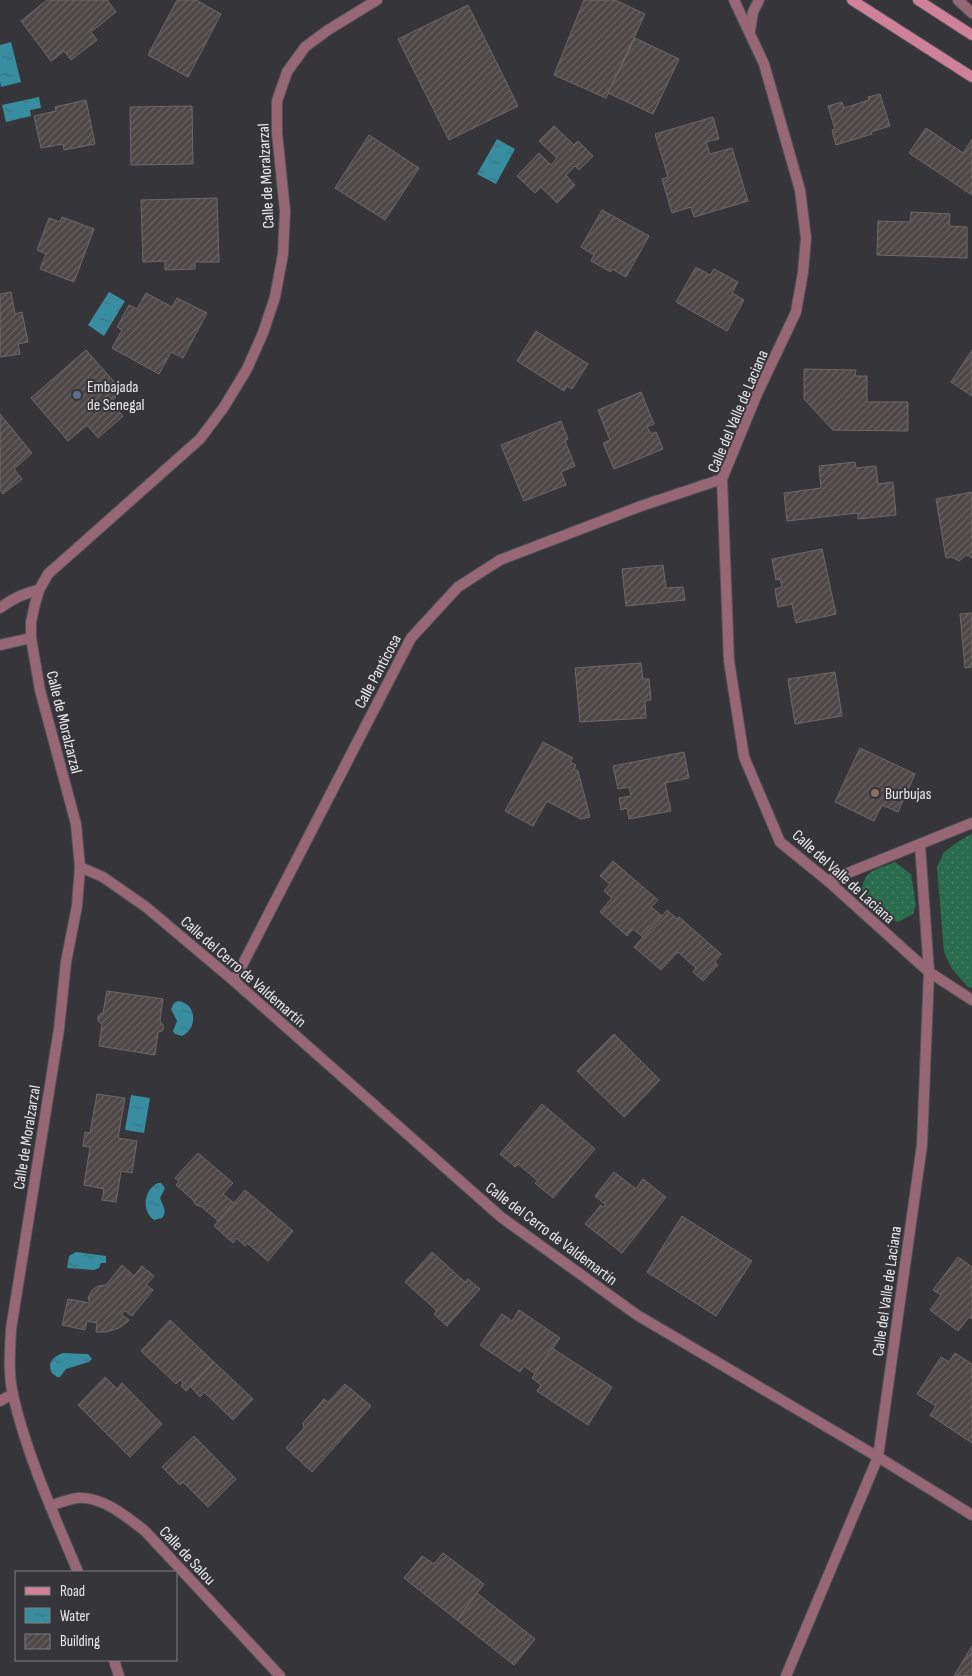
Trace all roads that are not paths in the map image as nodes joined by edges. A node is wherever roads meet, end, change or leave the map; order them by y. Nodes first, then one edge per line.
1 (377, 0) edge
2 (734, 0) edge
3 (759, 0) edge
4 (852, 0) edge
5 (918, 0) edge
6 (958, 0) edge
7 (972, 13) edge
8 (750, 32) junction
9 (972, 35) edge
10 (972, 77) edge
11 (722, 479) junction
12 (39, 590) junction
13 (1, 607) edge
14 (31, 638) junction
15 (0, 645) edge
16 (972, 823) edge
17 (920, 845) junction
18 (80, 867) junction
19 (828, 881) junction
20 (929, 972) junction
21 (234, 981) junction
22 (972, 1000) edge
23 (13, 1394) junction
24 (0, 1401) edge
25 (878, 1457) junction
26 (50, 1506) junction
27 (972, 1516) edge
28 (78, 1571) edge
29 (114, 1661) edge
30 (119, 1676) edge
31 (280, 1676) edge
32 (786, 1676) edge

1 - 12 street, Calle de Moralzarzal
2 - 8 street, Calle del Valle de Laciana
3 - 8 street
4 - 10 main road
5 - 9 main road
6 - 7 street
8 - 11 street, Calle del Valle de Laciana
11 - 19 street, Calle del Valle de Laciana
11 - 21 street, Calle Panticosa
12 - 13 street
12 - 14 street, Calle de Moralzarzal
14 - 15 street
14 - 18 street, Calle de Moralzarzal
16 - 17 street
17 - 19 street
17 - 20 street
18 - 21 street, Calle del Cerro de Valdemartín
18 - 23 street, Calle de Moralzarzal
19 - 20 street, Calle del Valle de Laciana
20 - 22 street
20 - 25 street, Calle del Valle de Laciana
21 - 25 street, Calle del Cerro de Valdemartín
23 - 24 street
23 - 26 street, Calle de Moralzarzal
25 - 27 street, Calle del Cerro de Valdemartín
25 - 32 street, Calle del Valle de Laciana
26 - 28 street, Calle de Moralzarzal
26 - 31 street, Calle de Salou
29 - 30 street

